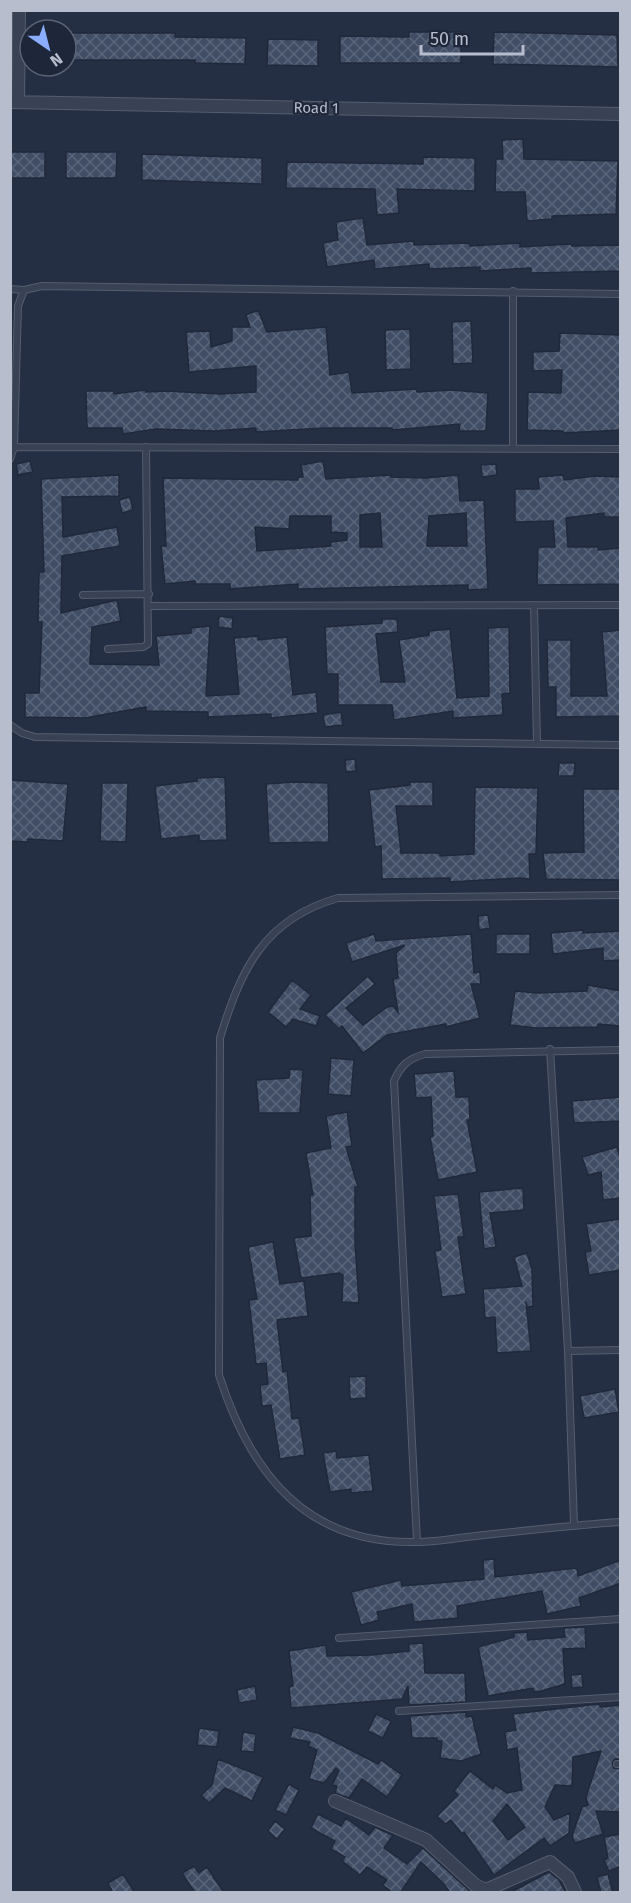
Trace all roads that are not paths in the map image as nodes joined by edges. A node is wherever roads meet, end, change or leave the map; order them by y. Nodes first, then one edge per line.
1 (19, 10) edge
2 (14, 102) edge
3 (621, 114) edge
4 (10, 289) edge
5 (24, 290) junction
6 (513, 291) junction
7 (621, 294) edge
8 (14, 447) junction
9 (146, 447) junction
10 (513, 448) junction
11 (621, 449) edge
12 (10, 459) edge
13 (149, 594) junction
14 (83, 595) dead end
15 (534, 605) junction
16 (621, 605) edge
17 (149, 606) junction
18 (108, 649) dead end
19 (10, 724) edge
20 (537, 743) junction
21 (621, 745) edge
22 (621, 895) edge
23 (550, 1049) junction
24 (621, 1050) edge
25 (621, 1350) edge
26 (568, 1351) junction
27 (621, 1522) edge
28 (574, 1525) junction
29 (417, 1542) junction
30 (621, 1620) edge
31 (339, 1638) dead end
32 (621, 1697) edge
33 (399, 1711) dead end
34 (335, 1801) dead end
35 (575, 1893) edge

1 - 2 street
2 - 3 street, Road 1
4 - 5 lane
5 - 6 lane
5 - 8 lane
6 - 7 lane
6 - 10 lane
8 - 9 lane
8 - 12 lane
9 - 10 lane
9 - 13 lane
10 - 11 lane
13 - 14 lane
13 - 17 lane
15 - 16 lane
15 - 17 lane
15 - 20 lane
17 - 18 lane
19 - 20 lane
20 - 21 lane
22 - 29 lane
23 - 24 lane
23 - 26 lane
23 - 29 lane
25 - 26 lane
26 - 28 lane
27 - 28 lane
28 - 29 lane
30 - 31 lane
32 - 33 lane
34 - 35 street

